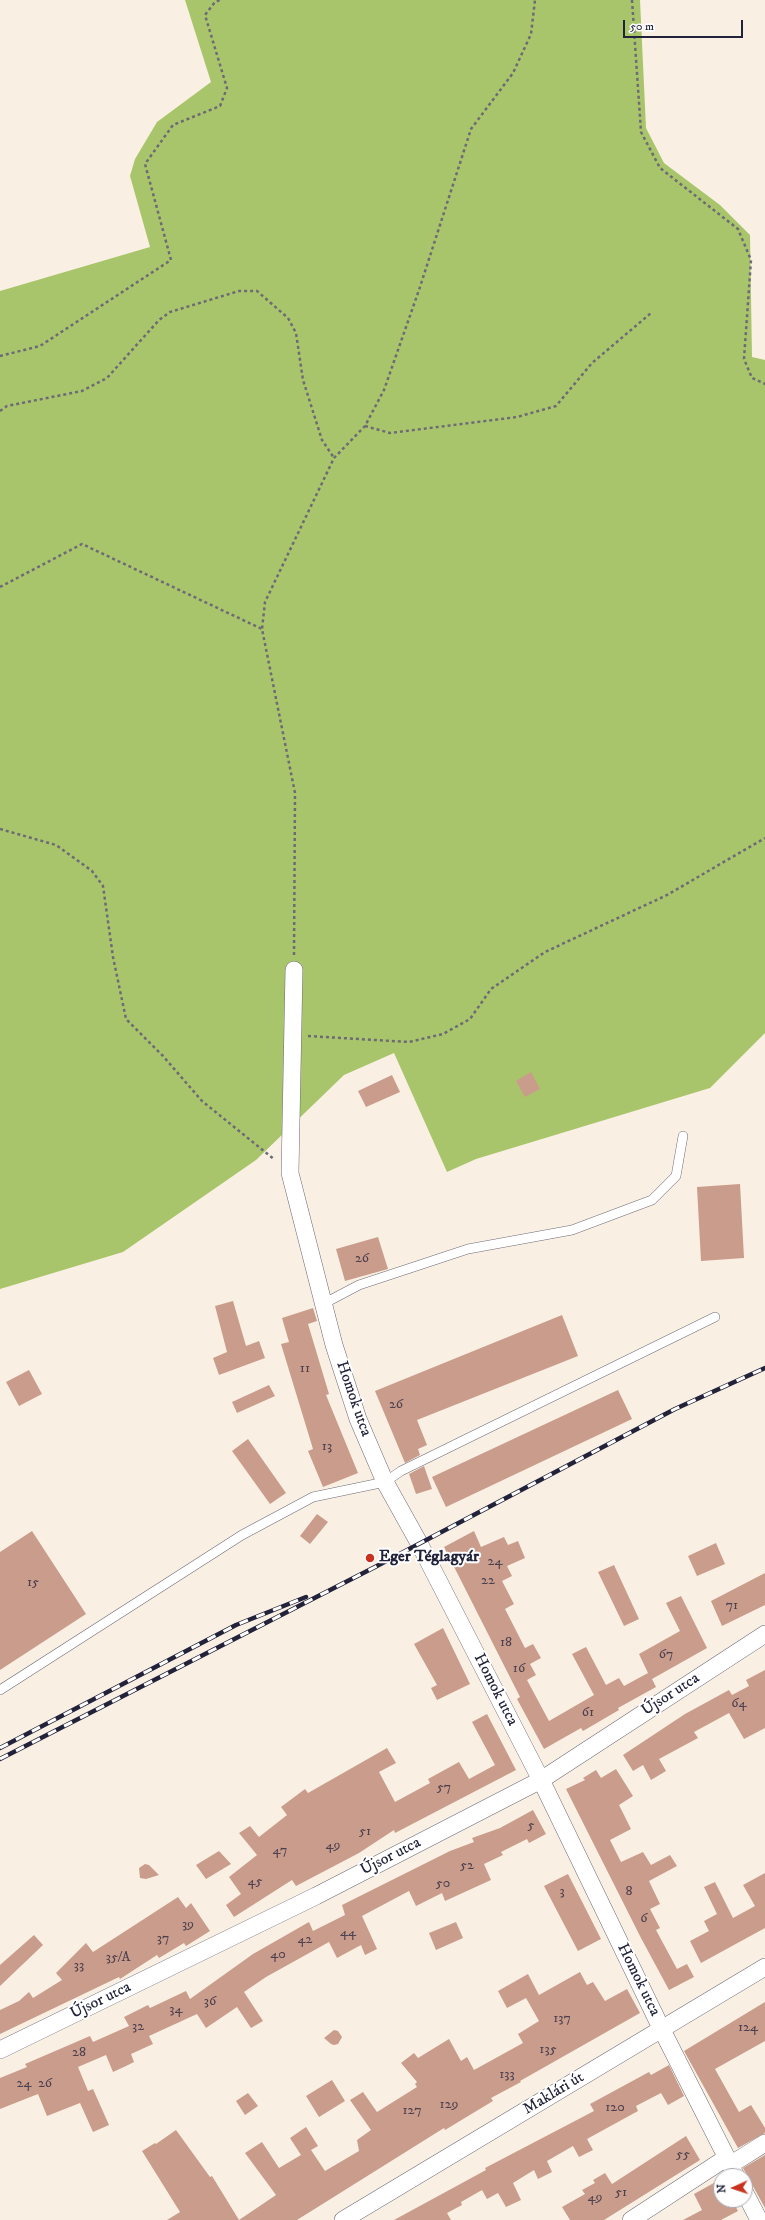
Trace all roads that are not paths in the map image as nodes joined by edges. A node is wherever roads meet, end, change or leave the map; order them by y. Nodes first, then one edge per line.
1 (294, 970) road end
2 (683, 1136) dead end
3 (323, 1304) junction
4 (715, 1317) dead end
5 (385, 1482) junction
6 (765, 1634) edge
7 (0, 1690) edge
8 (541, 1780) junction
9 (765, 1967) edge
10 (662, 2030) junction
11 (0, 2050) edge
12 (765, 2143) edge
13 (731, 2166) edge
14 (753, 2208) edge
15 (343, 2220) edge
16 (630, 2220) edge
17 (759, 2220) edge

1 - 3 street, Homok utca
2 - 3 lane
3 - 5 street, Homok utca
4 - 5 lane
5 - 7 lane
5 - 8 street, Homok utca
6 - 8 street, Újsor utca
8 - 10 street, Homok utca
8 - 11 street, Újsor utca
9 - 10 street, Maklári út
10 - 13 street, Homok utca
10 - 15 street, Maklári út
12 - 13 street
13 - 16 street
14 - 17 street

